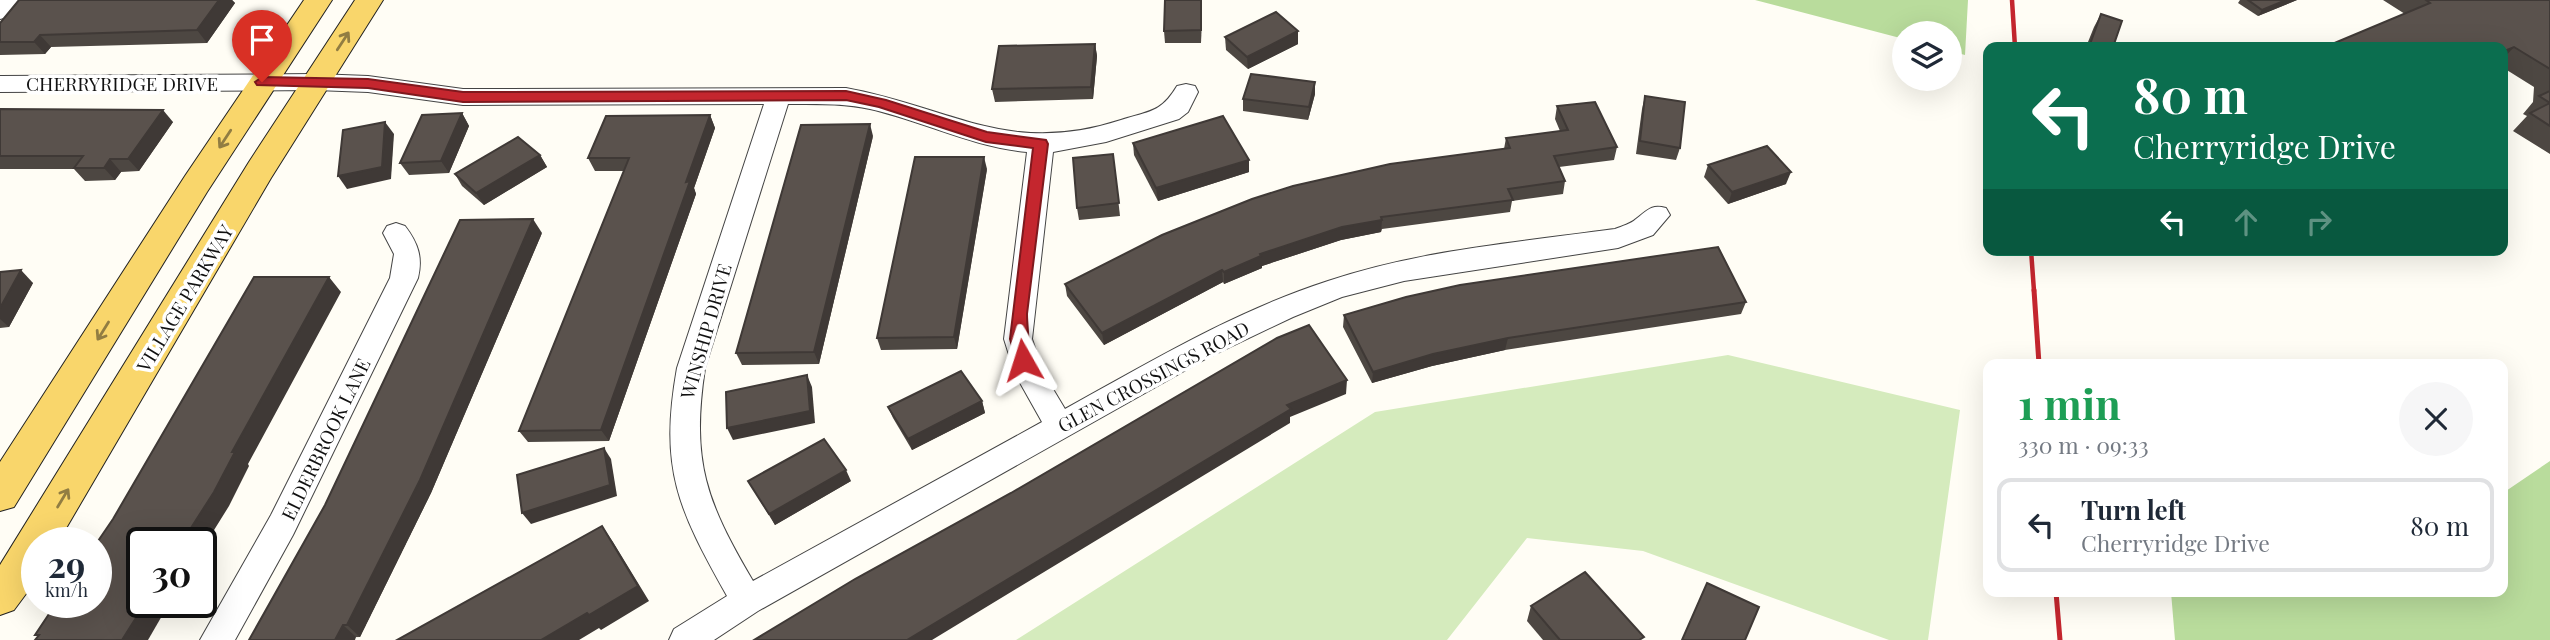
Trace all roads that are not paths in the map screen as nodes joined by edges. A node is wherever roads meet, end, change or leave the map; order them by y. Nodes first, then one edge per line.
1 (10, 0) edge
2 (318, 0) edge
3 (369, 0) edge
4 (0, 12) edge
5 (262, 82) junction
6 (316, 82) junction
7 (0, 84) edge
8 (1186, 92) dead end
9 (779, 95) junction
10 (1041, 144) junction
11 (1657, 215) dead end
12 (396, 233) dead end
13 (1060, 426) junction
14 (0, 495) edge
15 (0, 597) edge
16 (747, 601) junction
17 (217, 640) edge
18 (686, 640) edge

1 - 4 street
2 - 5 main road
6 -> 3 main road, VILLAGE PARKWAY
5 - 6 street, CHERRYRIDGE DRIVE
5 - 7 street, CHERRYRIDGE DRIVE
5 -> 14 main road
6 - 9 street, CHERRYRIDGE DRIVE
15 -> 6 main road, VILLAGE PARKWAY
8 - 10 street, CHERRYRIDGE DRIVE
9 - 10 street, CHERRYRIDGE DRIVE
9 - 16 street, WINSHIP DRIVE
10 - 13 street
11 - 13 street, GLEN CROSSINGS ROAD
12 - 17 street, ELDERBROOK LANE
13 - 16 street, GLEN CROSSINGS ROAD
16 - 18 street, GLEN CROSSINGS ROAD

